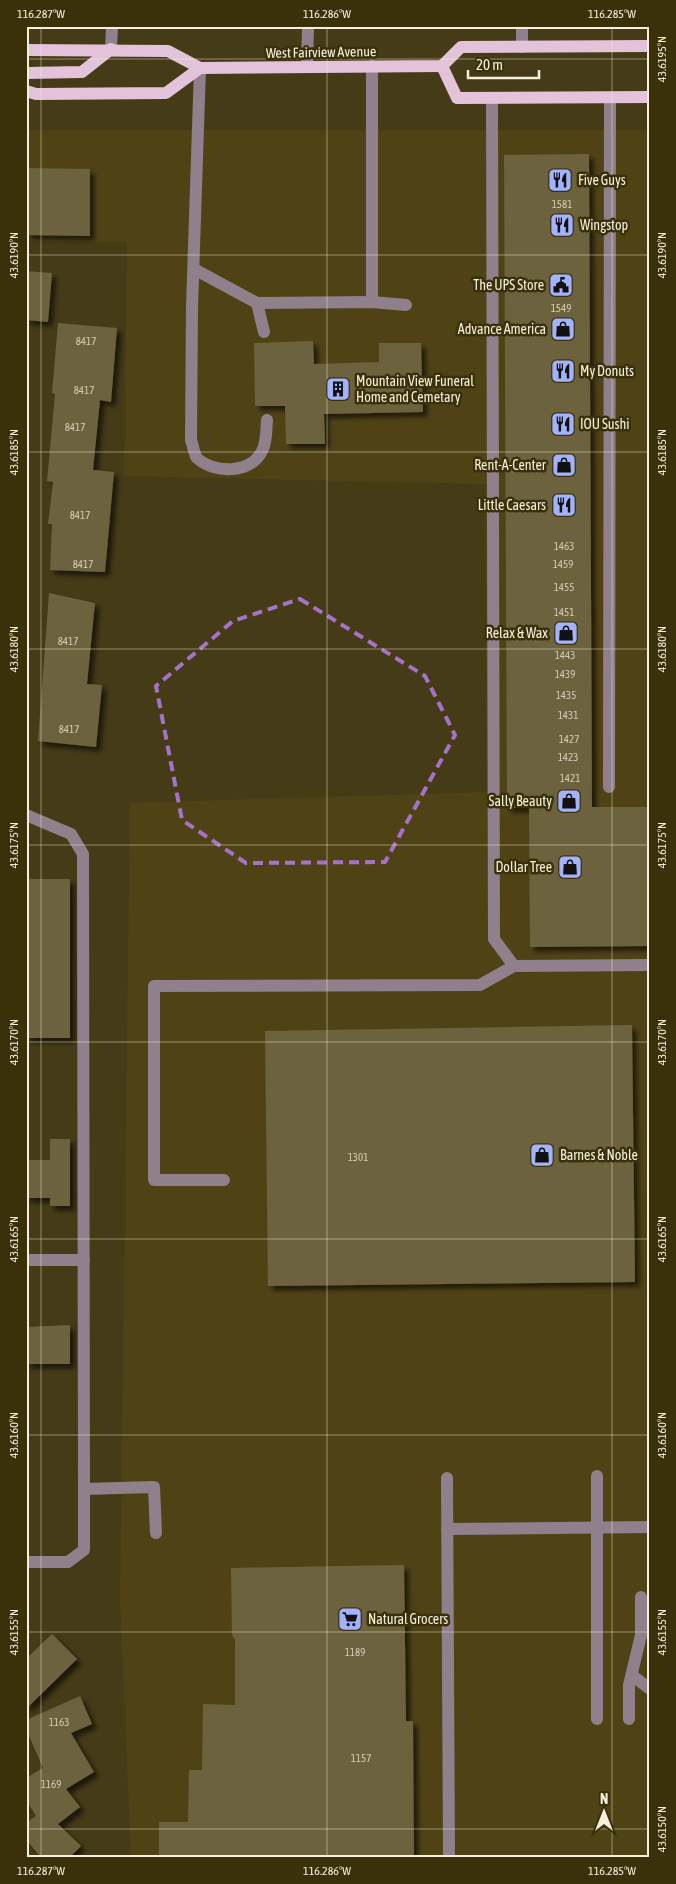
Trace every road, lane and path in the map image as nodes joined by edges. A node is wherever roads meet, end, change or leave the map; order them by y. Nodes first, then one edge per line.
1 (112, 26) edge
2 (308, 26) edge
3 (522, 26) edge
4 (650, 46) edge
5 (522, 47) junction
6 (111, 49) junction
7 (26, 50) edge
8 (372, 66) junction
9 (442, 66) junction
10 (307, 67) junction
11 (200, 68) junction
12 (26, 72) edge
13 (26, 91) edge
14 (650, 97) edge
15 (492, 98) junction
16 (610, 98) junction
17 (194, 270) junction
18 (372, 302) junction
19 (257, 303) junction
20 (406, 305) dead end
21 (264, 332) dead end
22 (267, 420) dead end
23 (609, 787) dead end
24 (26, 815) edge
25 (650, 965) edge
26 (514, 966) junction
27 (224, 1180) dead end
28 (26, 1260) edge
29 (84, 1260) junction
30 (597, 1476) dead end
31 (447, 1478) dead end
32 (84, 1489) junction
33 (650, 1527) edge
34 (597, 1528) junction
35 (447, 1529) junction
36 (156, 1533) dead end
37 (26, 1562) edge
38 (641, 1597) dead end
39 (646, 1639) edge
40 (632, 1676) junction
41 (650, 1689) edge
42 (597, 1719) dead end
43 (628, 1719) dead end
44 (449, 1858) edge

1 - 6 street
2 - 10 street
3 - 5 street
4 - 5 main road
5 - 9 main road
6 - 7 main road, West Fairview Avenue
6 - 11 main road, West Fairview Avenue
6 - 12 main road
8 - 9 main road, West Fairview Avenue
8 - 10 main road, West Fairview Avenue
8 - 18 street
9 - 15 main road
10 - 11 main road, West Fairview Avenue
11 - 13 main road
11 - 17 street
14 - 16 main road
15 - 16 main road
15 - 26 street
16 - 23 street
17 - 19 street
17 - 22 street
18 - 19 street
18 - 20 street
19 - 21 street
24 - 29 street
25 - 26 street
26 - 27 street
28 - 29 street
29 - 32 street
30 - 34 street
31 - 35 street
32 - 36 street
32 - 37 street
33 - 34 street
34 - 35 street
34 - 42 street
35 - 44 street
38 - 39 street
39 - 40 street
40 - 41 street
40 - 43 street

